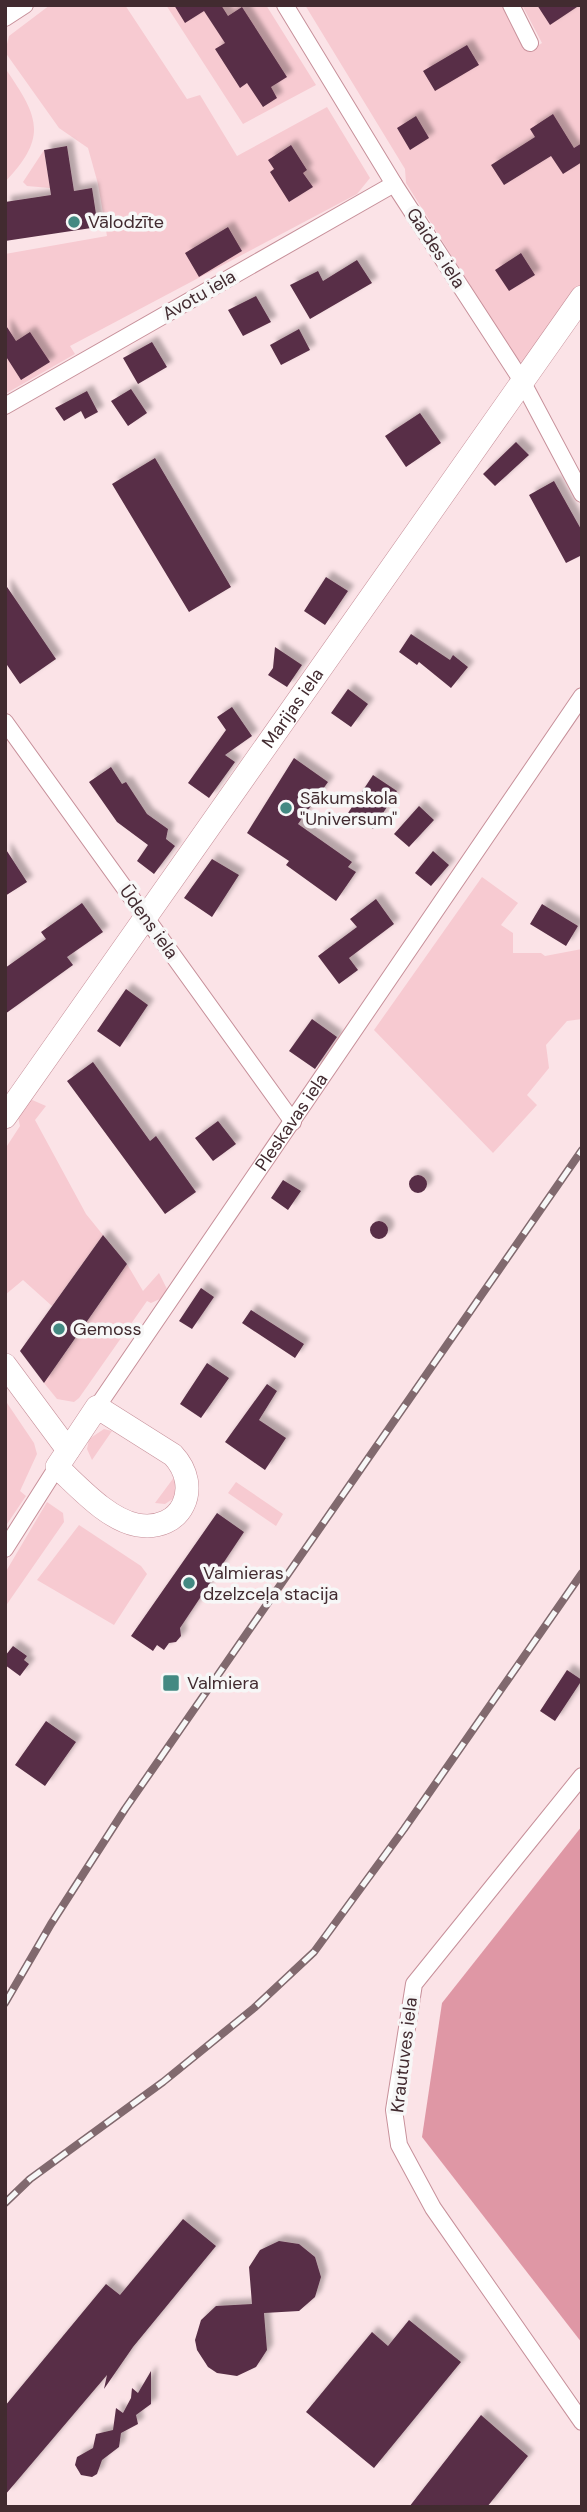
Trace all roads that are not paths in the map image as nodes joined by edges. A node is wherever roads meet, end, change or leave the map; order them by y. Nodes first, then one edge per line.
1 (25, 5) edge
2 (285, 5) edge
3 (511, 5) edge
4 (5, 18) edge
5 (530, 43) dead end
6 (394, 184) junction
7 (582, 297) edge
8 (522, 381) junction
9 (5, 406) edge
10 (582, 494) edge
11 (582, 696) edge
12 (5, 722) edge
13 (145, 917) junction
14 (5, 1117) edge
15 (293, 1122) junction
16 (5, 1365) edge
17 (97, 1407) junction
18 (63, 1459) junction
19 (5, 1549) edge
20 (582, 1776) edge
21 (582, 2422) edge

1 - 4 street
2 - 6 street, Gaides iela
3 - 5 street
6 - 8 street, Gaides iela
6 - 9 street, Avotu iela
7 - 8 street, Marijas iela
8 - 10 street, Gaides iela
8 - 13 street, Marijas iela
11 - 15 street, Pleskavas iela
12 - 13 street, Ūdens iela
13 - 14 street, Marijas iela
13 - 15 street, Ūdens iela
15 - 17 street, Pleskavas iela
16 - 18 street
17 - 18 street, Pleskavas iela
17 - 18 street
18 - 19 street, Pleskavas iela
20 - 21 street, Krautuves iela

